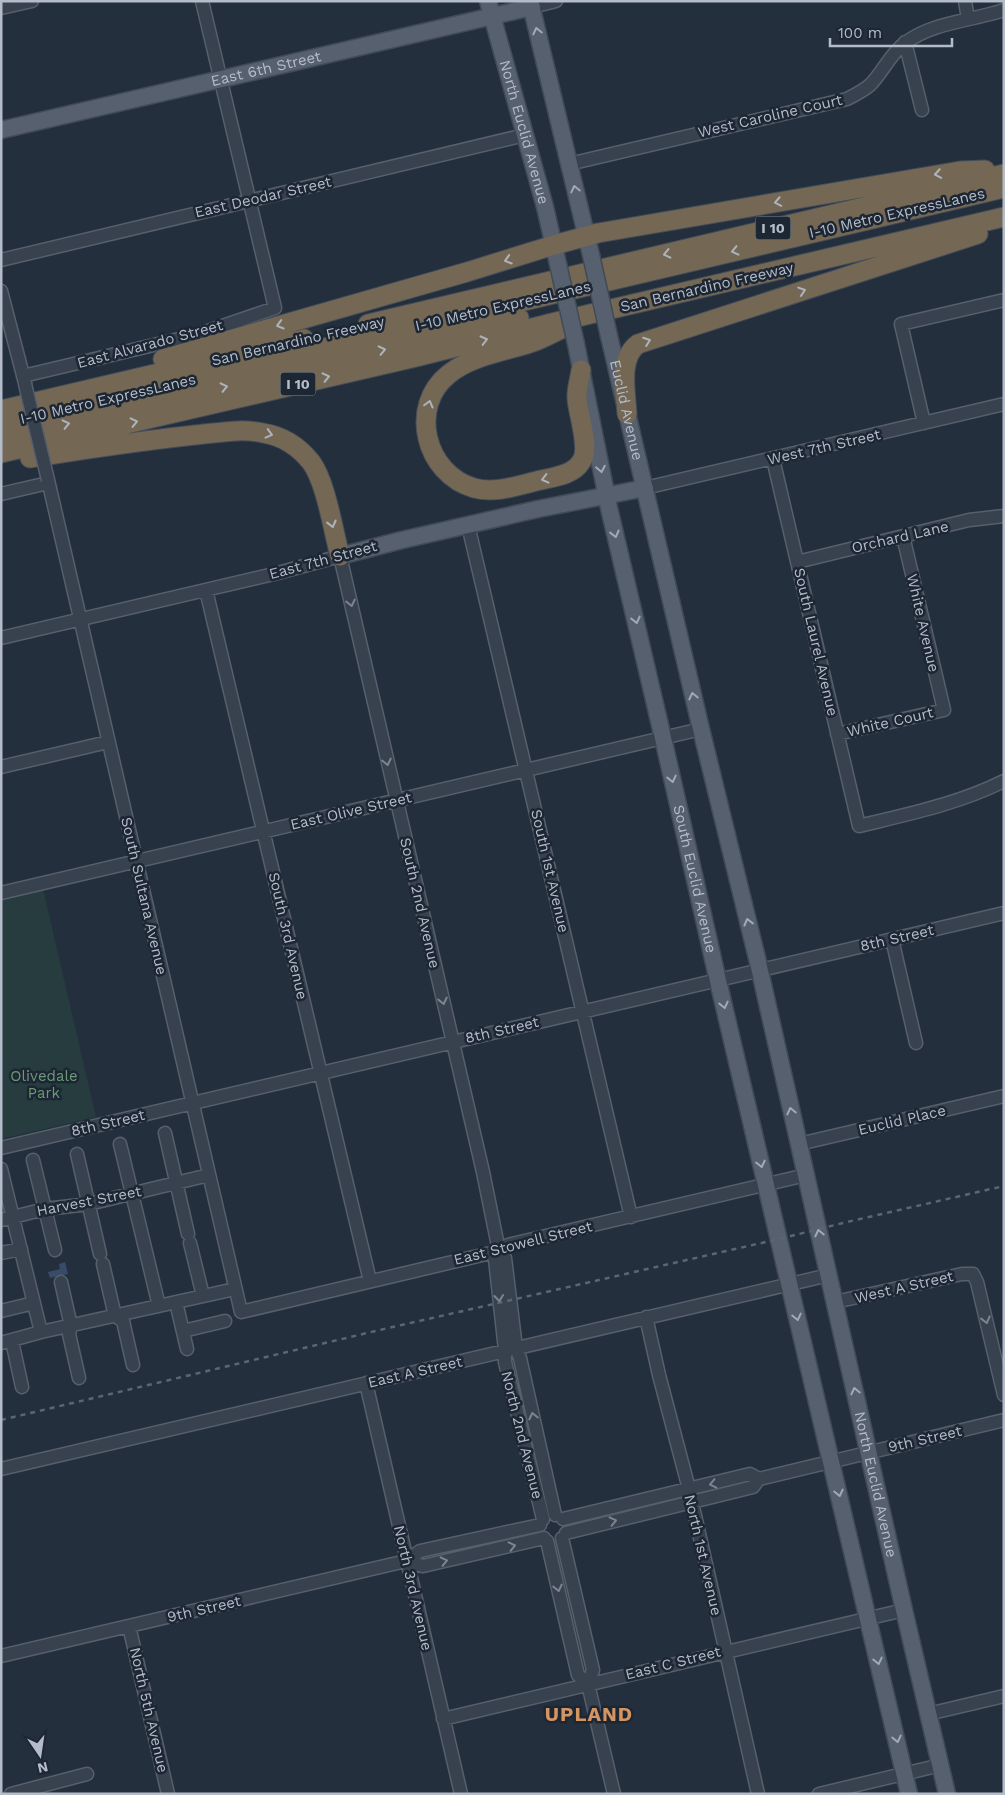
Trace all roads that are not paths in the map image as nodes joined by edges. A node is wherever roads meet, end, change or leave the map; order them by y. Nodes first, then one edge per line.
1 (32, 1) edge
2 (202, 1) edge
3 (556, 1) edge
4 (964, 1) edge
5 (531, 4) edge
6 (1, 8) edge
7 (490, 9) edge
8 (1004, 10) edge
9 (968, 19) junction
10 (905, 42) junction
11 (220, 80) junction
12 (922, 110) dead end
13 (1, 130) edge
14 (525, 135) junction
15 (569, 164) junction
16 (1004, 170) edge
17 (1004, 174) edge
18 (1004, 188) edge
19 (249, 200) junction
20 (1004, 205) edge
21 (1004, 217) edge
22 (1004, 225) edge
23 (586, 236) junction
24 (554, 245) junction
25 (1, 260) edge
26 (1, 291) edge
27 (1004, 300) edge
28 (593, 314) junction
29 (581, 370) junction
30 (24, 380) junction
31 (43, 400) junction
32 (1004, 404) edge
33 (1, 410) edge
34 (627, 414) junction
35 (924, 423) junction
36 (1, 424) edge
37 (1, 439) edge
38 (1, 453) edge
39 (773, 459) junction
40 (1, 462) edge
41 (48, 481) junction
42 (645, 488) junction
43 (1, 494) edge
44 (606, 495) junction
45 (1004, 516) edge
46 (468, 525) junction
47 (903, 536) junction
48 (340, 556) junction
49 (797, 562) junction
50 (206, 590) junction
51 (80, 620) junction
52 (1, 638) edge
53 (944, 710) joint
54 (701, 729) junction
55 (837, 734) junction
56 (663, 738) junction
57 (108, 742) junction
58 (1, 767) edge
59 (526, 770) junction
60 (1004, 781) edge
61 (396, 800) junction
62 (263, 832) junction
63 (136, 861) junction
64 (1, 893) edge
65 (1004, 913) edge
66 (892, 939) junction
67 (759, 970) junction
68 (718, 980) junction
69 (583, 1012) junction
70 (453, 1042) junction
71 (916, 1043) dead end
72 (321, 1074) junction
73 (1004, 1096) edge
74 (192, 1104) junction
75 (165, 1133) dead end
76 (120, 1144) dead end
77 (799, 1144) junction
78 (1, 1148) edge
79 (77, 1154) dead end
80 (33, 1160) dead end
81 (1, 1169) edge
82 (806, 1175) junction
83 (209, 1176) junction
84 (176, 1183) junction
85 (766, 1185) junction
86 (132, 1193) junction
87 (89, 1204) junction
88 (45, 1209) junction
89 (631, 1217) junction
90 (7, 1218) edge
91 (21, 1249) junction
92 (55, 1250) dead end
93 (499, 1250) junction
94 (1, 1253) edge
95 (828, 1274) junction
96 (370, 1281) junction
97 (61, 1282) dead end
98 (789, 1284) junction
99 (235, 1289) junction
100 (203, 1296) junction
101 (176, 1302) junction
102 (835, 1302) junction
103 (34, 1303) junction
104 (159, 1306) junction
105 (1, 1311) edge
106 (241, 1312) joint
107 (115, 1316) junction
108 (646, 1317) junction
109 (225, 1321) dead end
110 (71, 1326) junction
111 (41, 1332) junction
112 (183, 1332) junction
113 (6, 1342) edge
114 (187, 1349) dead end
115 (511, 1349) junction
116 (133, 1365) dead end
117 (79, 1378) dead end
118 (366, 1383) junction
119 (22, 1388) dead end
120 (1004, 1395) edge
121 (1004, 1420) edge
122 (868, 1452) junction
123 (832, 1462) junction
124 (1, 1469) edge
125 (759, 1479) junction
126 (689, 1489) junction
127 (692, 1502) junction
128 (550, 1520) junction
129 (564, 1536) junction
130 (546, 1540) junction
131 (406, 1561) junction
132 (904, 1610) junction
133 (868, 1618) junction
134 (129, 1626) junction
135 (724, 1651) junction
136 (1, 1656) edge
137 (588, 1684) junction
138 (1004, 1696) edge
139 (928, 1714) junction
140 (443, 1719) junction
141 (941, 1765) junction
142 (905, 1773) junction
143 (87, 1774) dead end
144 (11, 1794) edge
145 (168, 1794) edge
146 (461, 1794) edge
147 (614, 1794) edge
148 (758, 1794) edge
149 (819, 1794) edge
150 (910, 1794) edge
151 (947, 1794) edge

1 - 6 street
2 - 11 street
3 - 5 street
4 - 9 street
5 - 7 main road, East 6th Street
15 -> 5 main road
7 - 11 main road, East 6th Street
7 - 14 main road, North Euclid Avenue
8 - 9 street, West Caroline Court
9 - 10 street, West Caroline Court
10 - 12 street
10 - 15 street, West Caroline Court
11 - 13 main road, East 6th Street
11 - 19 street
14 - 19 street, East Deodar Street
14 - 24 main road, North Euclid Avenue
23 -> 15 main road
16 -> 23 highway
17 -> 31 highway, San Bernardino Freeway / I 10
18 -> 36 highway, I-10 Metro ExpressLanes
19 - 25 street, East Deodar Street
19 - 30 street, East Alvarado Street
37 -> 20 highway, I-10 Metro ExpressLanes
21 - 28 highway, San Bernardino Freeway / I 10
34 -> 22 highway
23 - 24 highway
23 - 34 main road, Euclid Avenue, bridge
24 - 29 main road, North Euclid Avenue, bridge
24 -> 31 highway
26 - 30 street, South Sultana Avenue
27 - 35 street
29 -> 28 highway
38 -> 28 highway, San Bernardino Freeway / I 10
29 -> 44 main road
30 - 41 street, South Sultana Avenue, bridge
31 - 33 highway, San Bernardino Freeway / I 10
32 - 35 street, West 7th Street
34 - 42 main road, Euclid Avenue
35 - 39 street, West 7th Street
39 - 42 street, West 7th Street
39 - 49 street, South Laurel Avenue
40 -> 48 highway
41 - 43 street
41 - 51 street, South Sultana Avenue
42 - 44 main road, East 7th Street
54 -> 42 main road, Euclid Avenue
44 - 46 main road, East 7th Street
44 -> 56 main road, South Euclid Avenue
45 - 47 street, Orchard Lane
46 - 48 main road, East 7th Street
46 - 59 street, South 1st Avenue
47 - 49 street, Orchard Lane
47 - 53 street, White Avenue
48 - 50 street, East 7th Street
48 -> 61 street, South 2nd Avenue
49 - 55 street, South Laurel Avenue
50 - 51 street, East 7th Street
50 - 62 street, South 3rd Avenue
51 - 52 street, East 7th Street
51 - 57 street, South Sultana Avenue
53 - 55 street, White Court
54 - 56 street, East Olive Street
67 -> 54 main road
55 - 60 street, South Laurel Avenue
56 - 59 street, East Olive Street
56 -> 68 main road, South Euclid Avenue
57 - 58 street
57 - 63 street, South Sultana Avenue
59 - 61 street, East Olive Street
59 - 69 street, South 1st Avenue
61 - 62 street, East Olive Street
61 -> 70 street, South 2nd Avenue
62 - 63 street, East Olive Street
62 - 72 street, South 3rd Avenue
63 - 64 street, East Olive Street
63 - 74 street, South Sultana Avenue
65 - 66 street, 8th Street
66 - 67 street, 8th Street
66 - 71 street
67 - 68 street, 8th Street
77 -> 67 main road
68 - 69 street, 8th Street
68 -> 85 main road, South Euclid Avenue
69 - 70 street, 8th Street
69 - 89 street, South 1st Avenue
70 - 72 street, 8th Street
70 - 93 street, South 2nd Avenue
72 - 74 street, 8th Street
72 - 96 street, South 3rd Avenue
73 - 77 street, Euclid Place
74 - 78 street, 8th Street
74 - 83 street, South Sultana Avenue
75 - 84 street
76 - 86 street
77 - 82 main road
79 - 87 street
80 - 88 street
81 - 90 street
82 - 85 street, East Stowell Street
95 -> 82 main road, North Euclid Avenue
83 - 84 street, Harvest Street
83 - 99 street, South Sultana Avenue
84 - 86 street, Harvest Street
84 - 100 street
85 - 89 street, East Stowell Street
85 - 98 main road
86 - 87 street, Harvest Street
86 - 104 street
87 - 88 street, Harvest Street
87 - 107 street
88 - 90 street, Harvest Street
88 - 92 street
89 - 93 street, East Stowell Street
90 - 91 street
91 - 94 street
91 - 103 street
93 - 96 street, East Stowell Street
93 - 115 street, South 2nd Avenue
95 - 98 street, East A Street
95 - 102 main road, North Euclid Avenue
96 - 106 street, East Stowell Street
97 - 110 street
98 - 108 street, East A Street
98 -> 123 main road
99 - 100 street
99 - 106 street, South Sultana Avenue
100 - 101 street
101 - 104 street
101 - 112 street
102 -> 120 street, West A Street
122 -> 102 main road, North Euclid Avenue
103 - 105 street
103 - 111 street
104 - 107 street
107 - 110 street
107 - 116 street
108 - 115 street, East A Street
108 - 126 street, North 1st Avenue
109 - 112 street
110 - 111 street
110 - 117 street
111 - 113 street
112 - 114 street
113 - 119 street
115 - 118 street, East A Street
115 - 128 street, North 2nd Avenue
118 - 124 street, East A Street
118 - 131 street, North 3rd Avenue
121 - 122 street, 9th Street
122 - 123 street, 9th Street
122 - 132 main road, North Euclid Avenue
123 - 125 street, 9th Street
123 -> 133 main road
125 -> 126 street, 9th Street
125 - 127 street, 9th Street
126 - 127 street, North 1st Avenue
126 - 128 street, 9th Street
129 -> 127 street, 9th Street
127 - 135 street, North 1st Avenue
128 - 129 street
128 - 130 street
128 - 131 street, 9th Street
129 - 130 street
129 - 137 street
131 -> 130 street, 9th Street
130 -> 137 street
131 - 134 street, 9th Street
131 - 140 street, North 3rd Avenue
132 - 133 street, East C Street
132 - 139 main road, North Euclid Avenue
133 - 135 street, East C Street
133 -> 142 main road
134 - 136 street, 9th Street
134 - 145 street, North 5th Avenue
135 - 137 street, East C Street
135 - 148 street, North 1st Avenue
137 - 140 street, East C Street
137 - 147 street
138 - 139 street
139 - 141 main road, North Euclid Avenue
140 - 146 street, North 3rd Avenue
141 - 142 street
141 - 151 main road, North Euclid Avenue
142 - 149 street
142 - 150 main road
143 - 144 street

